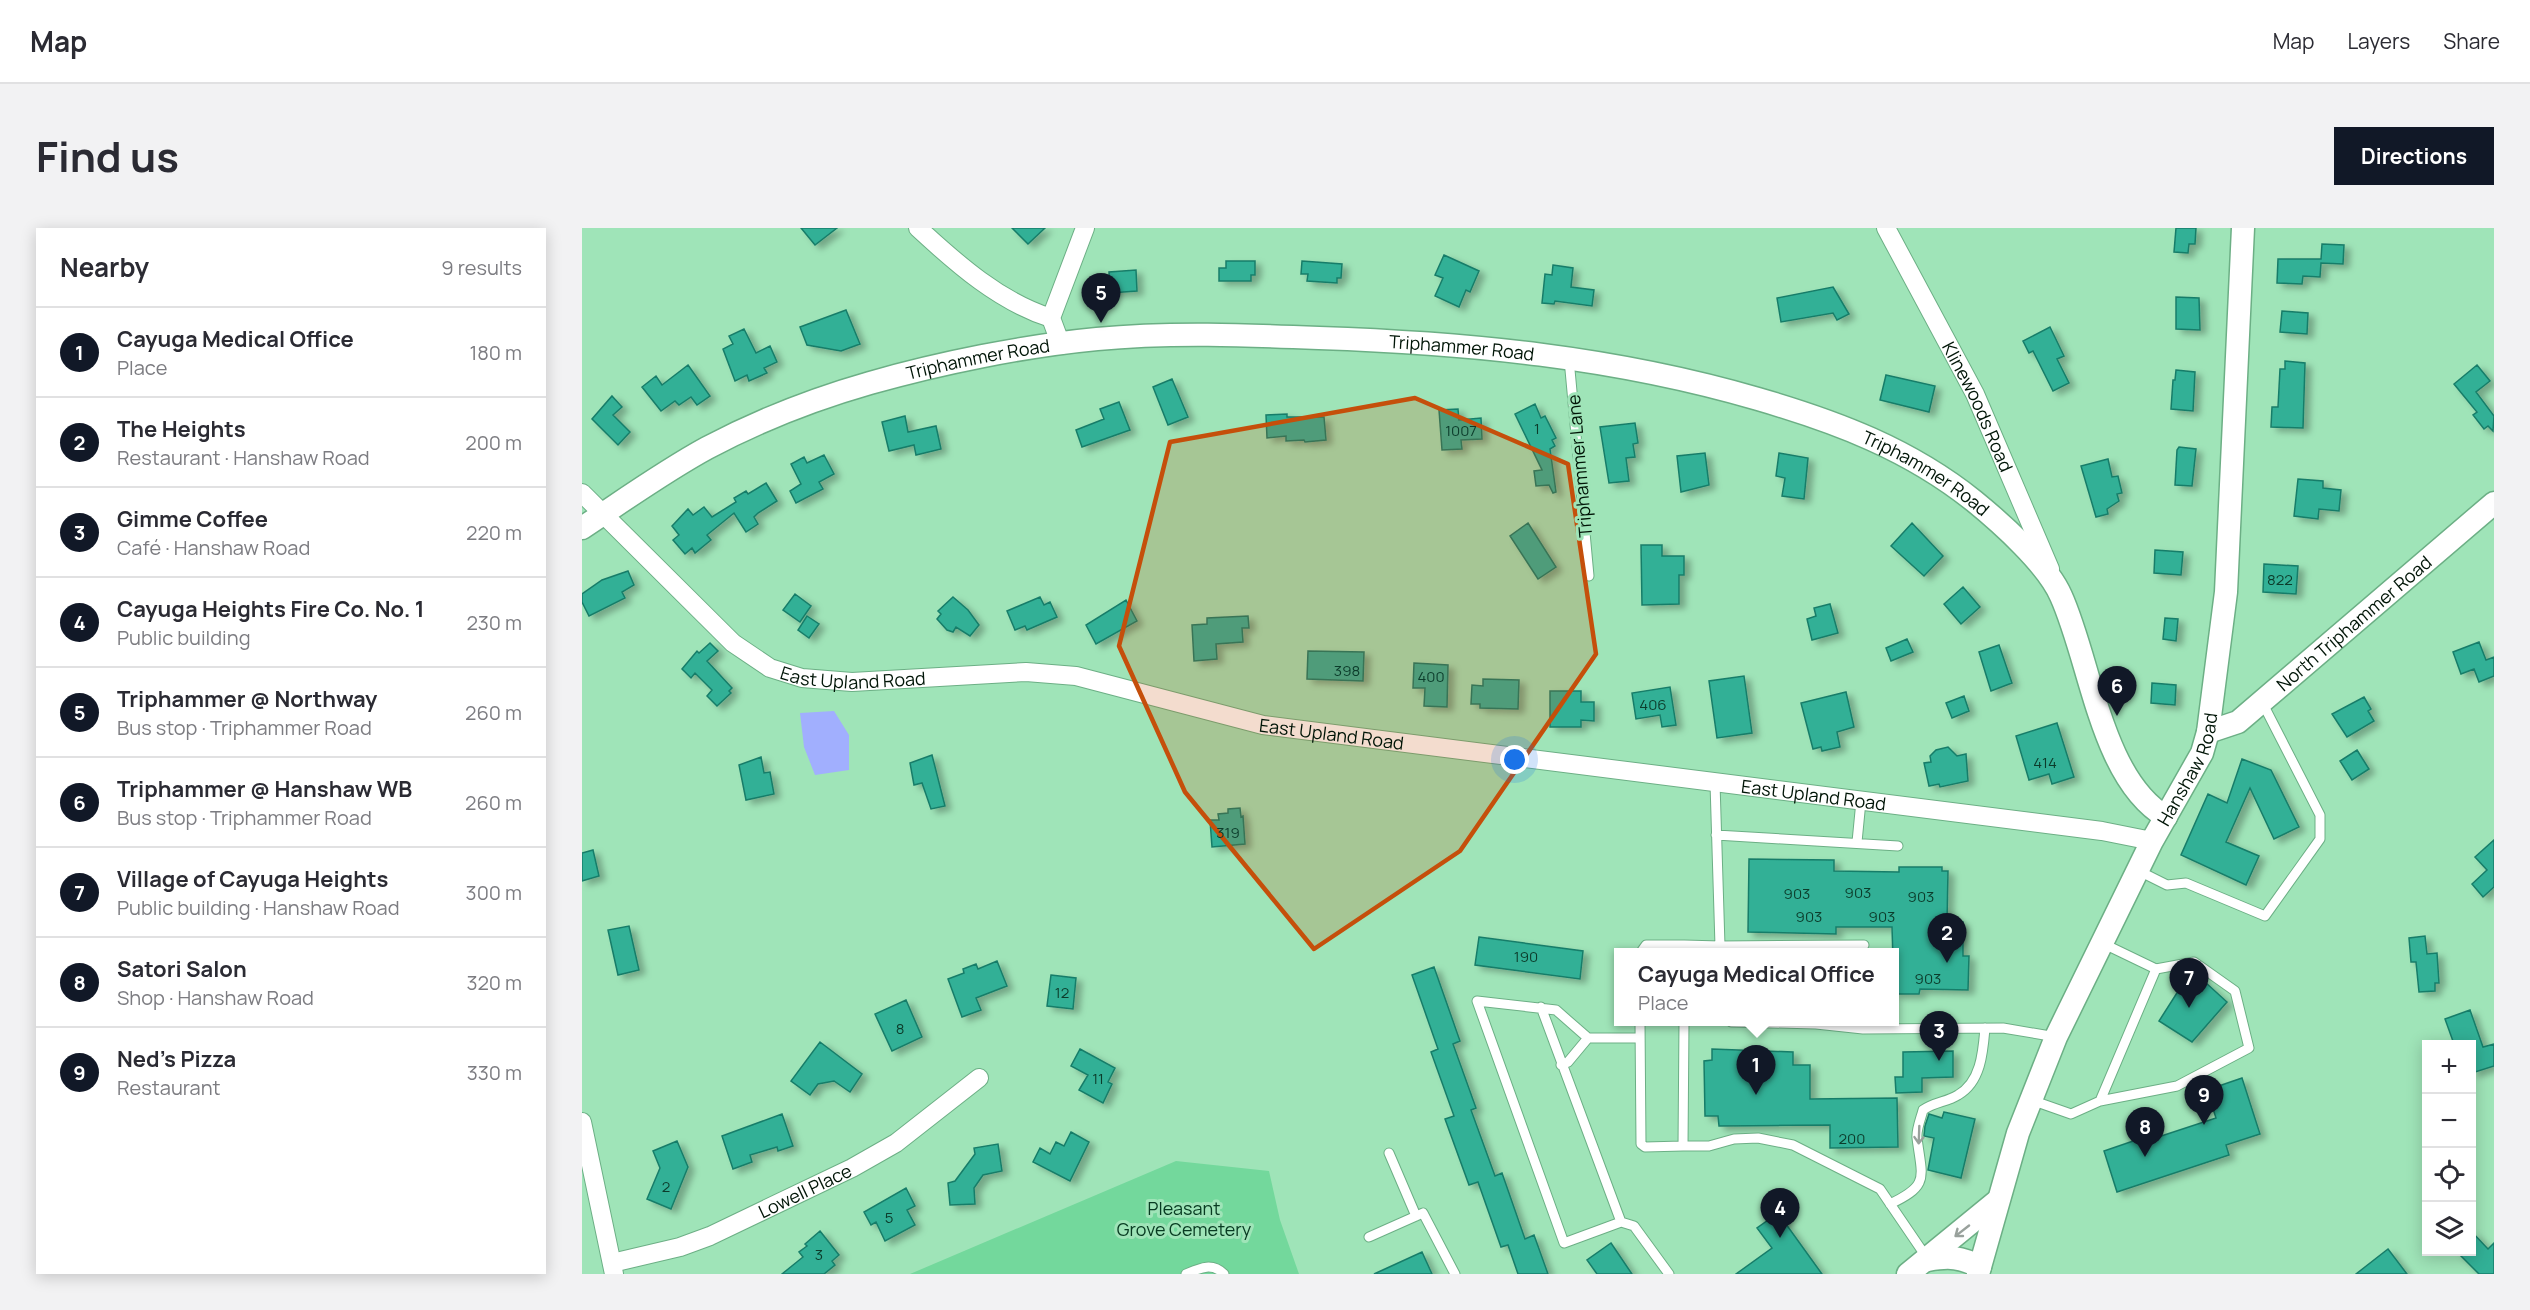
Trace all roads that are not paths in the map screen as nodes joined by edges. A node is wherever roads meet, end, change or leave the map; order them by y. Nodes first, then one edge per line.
1 (918, 228) edge
2 (1085, 228) edge
3 (1886, 228) edge
4 (2243, 228) edge
5 (1051, 318) junction
6 (1061, 345) junction
7 (1569, 357) junction
8 (582, 492) edge
9 (2494, 503) edge
10 (603, 514) junction
11 (582, 528) edge
12 (1589, 576) dead end
13 (2059, 590) junction
14 (2262, 702) junction
15 (2208, 732) junction
16 (1715, 783) junction
17 (1861, 801) junction
18 (2166, 817) junction
19 (1716, 835) junction
20 (2152, 841) junction
21 (1857, 842) junction
22 (1898, 846) dead end
23 (2138, 870) junction
24 (2102, 942) junction
25 (1864, 945) dead end
26 (1720, 946) junction
27 (1644, 948) edge
28 (1674, 948) edge
29 (1696, 948) edge
30 (2156, 969) junction
31 (1541, 1007) junction
32 (1640, 1026) edge
33 (1684, 1026) edge
34 (1835, 1026) edge
35 (1985, 1028) junction
36 (2056, 1037) junction
37 (1588, 1038) junction
38 (1640, 1038) junction
39 (1561, 1065) junction
40 (979, 1078) dead end
41 (2031, 1100) junction
42 (2100, 1101) junction
43 (582, 1122) edge
44 (1683, 1146) junction
45 (1389, 1153) dead end
46 (587, 1166) edge
47 (1996, 1202) junction
48 (1890, 1204) junction
49 (1416, 1216) junction
50 (1621, 1222) junction
51 (1369, 1237) dead end
52 (1928, 1260) junction
53 (613, 1269) edge
54 (1979, 1271) edge
55 (1186, 1274) edge
56 (1224, 1274) edge
57 (1455, 1274) edge
58 (1669, 1274) edge
59 (1908, 1274) edge

1 - 5 street
2 - 5 street
3 - 13 street, Klinewoods Road
4 - 15 street, Hanshaw Road
5 - 6 street
6 - 7 street, Triphammer Road
6 - 10 street, Triphammer Road
7 - 12 lane, Triphammer Lane
7 - 13 street, Triphammer Road
8 - 10 street, East Upland Road
9 - 14 street, North Triphammer Road
10 - 11 street, Triphammer Road
10 - 16 street, East Upland Road
13 - 18 street, Triphammer Road
14 - 15 street, North Triphammer Road
14 - 23 lane
15 - 18 street, Hanshaw Road
16 - 17 street, East Upland Road
16 - 19 lane
17 - 20 street, East Upland Road
17 - 21 lane
18 - 20 street, Hanshaw Road
19 - 21 lane
19 - 26 lane
20 - 23 street, Hanshaw Road
21 - 22 lane
23 - 24 street, Hanshaw Road
24 - 30 lane
24 - 36 street, Hanshaw Road
25 - 26 lane
26 - 29 lane
27 - 28 lane
30 - 42 lane
30 - 42 lane
31 - 37 lane
31 - 39 lane
31 - 50 lane
32 - 38 lane
33 - 44 lane
34 - 35 lane
35 - 36 lane
35 -> 48 lane
36 - 41 street, Hanshaw Road
37 - 38 lane
37 - 39 lane
38 - 44 lane
39 - 50 lane
40 - 53 street, Lowell Place
41 - 42 lane
41 - 47 street, Hanshaw Road
43 - 46 street
44 - 48 lane
45 - 49 lane
46 - 53 street
47 -> 52 street
47 - 54 street, Hanshaw Road
48 - 52 lane
49 - 51 lane
49 - 57 lane
50 - 58 lane
52 - 54 street
52 - 59 street
55 - 56 lane

